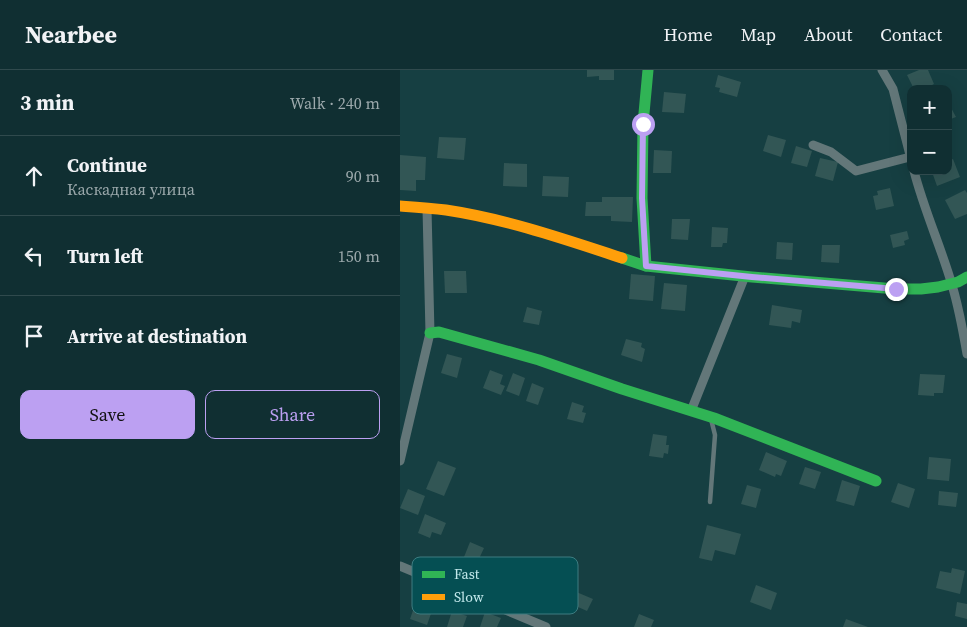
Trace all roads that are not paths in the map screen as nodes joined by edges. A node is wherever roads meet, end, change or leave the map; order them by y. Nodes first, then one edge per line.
1 (648, 70) edge
2 (882, 70) edge
3 (814, 145) dead end
4 (907, 146) edge
5 (907, 159) edge
6 (915, 175) edge
7 (400, 206) edge
8 (426, 209) junction
9 (646, 266) junction
10 (745, 276) junction
11 (967, 277) edge
12 (952, 284) junction
13 (430, 333) junction
14 (967, 354) edge
15 (692, 411) junction
16 (710, 416) junction
17 (400, 462) edge
18 (876, 481) dead end
19 (710, 502) dead end
20 (400, 566) edge
21 (412, 571) edge
22 (515, 614) edge
23 (546, 627) edge

1 - 9 street
2 - 4 street
3 - 5 street
6 - 12 street
7 - 8 street
8 - 9 street
8 - 13 street
9 - 10 street
10 - 12 street
10 - 15 street
11 - 12 street
12 - 14 street
13 - 15 street
13 - 17 street
15 - 16 street
16 - 18 street
16 - 19 lane
20 - 21 street
22 - 23 street

